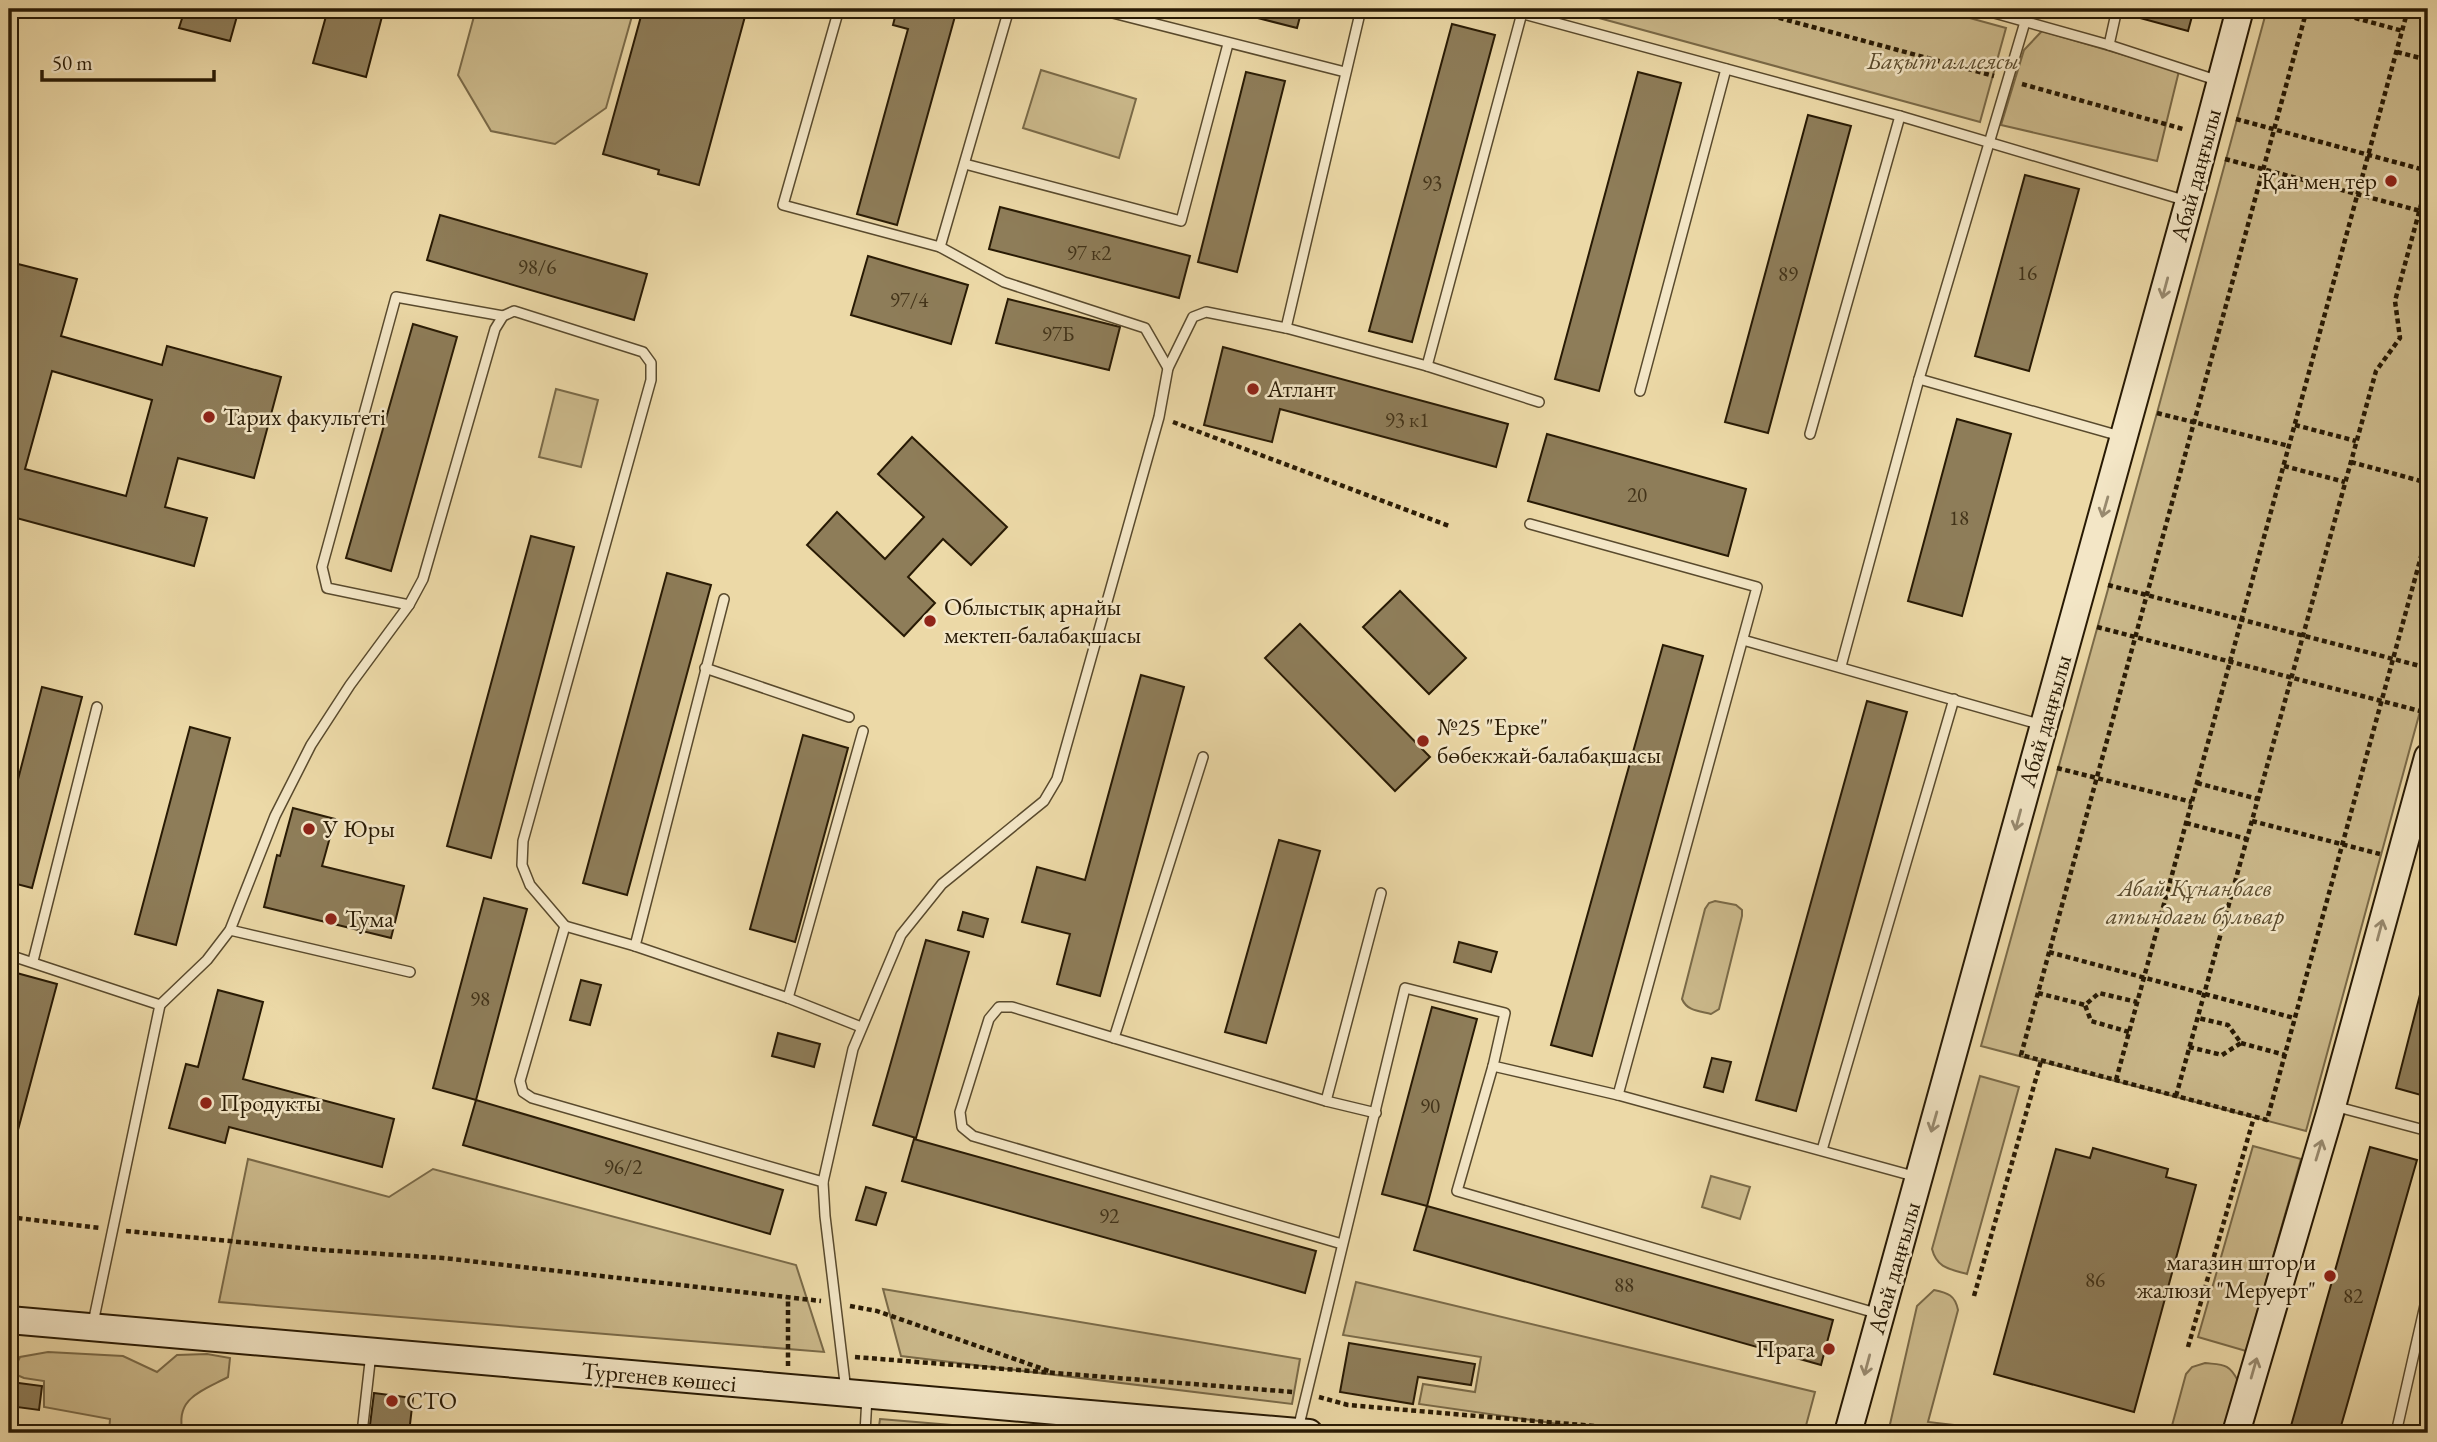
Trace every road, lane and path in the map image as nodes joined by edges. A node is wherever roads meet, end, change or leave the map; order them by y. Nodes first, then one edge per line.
1 (839, 9) edge
2 (1009, 9) edge
3 (1097, 9) edge
4 (1361, 9) edge
5 (1505, 9) edge
6 (1746, 9) edge
7 (1980, 9) edge
8 (2117, 9) edge
9 (2241, 9) edge
10 (2307, 9) edge
11 (2322, 9) edge
12 (2408, 9) edge
13 (1522, 13) junction
14 (2428, 14) edge
15 (2025, 22) junction
16 (2403, 31) junction
17 (1228, 44) junction
18 (2109, 44) junction
19 (2397, 52) junction
20 (2428, 60) edge
21 (1726, 69) junction
22 (1345, 72) junction
23 (2007, 80) junction
24 (2220, 81) junction
25 (1900, 116) junction
26 (2236, 119) dead end
27 (2183, 129) dead end
28 (2274, 129) junction
29 (1989, 142) junction
30 (2369, 155) junction
31 (2225, 159) dead end
32 (965, 164) junction
33 (2263, 169) junction
34 (2428, 171) edge
35 (2428, 179) edge
36 (2358, 194) junction
37 (2189, 201) junction
38 (2420, 211) junction
39 (2428, 213) edge
40 (940, 247) junction
41 (503, 316) junction
42 (1286, 328) junction
43 (1427, 366) junction
44 (1168, 368) junction
45 (1919, 379) junction
46 (1640, 391) dead end
47 (1539, 402) dead end
48 (2157, 413) dead end
49 (1159, 417) junction
50 (2194, 422) junction
51 (2295, 425) junction
52 (1810, 435) dead end
53 (2124, 437) junction
54 (2356, 441) junction
55 (2289, 446) junction
56 (2351, 462) junction
57 (2284, 466) junction
58 (2345, 482) junction
59 (2428, 483) edge
60 (1530, 524) dead end
61 (1449, 526) dead end
62 (2428, 531) edge
63 (2108, 585) dead end
64 (2147, 595) junction
65 (724, 598) dead end
66 (409, 605) junction
67 (2241, 620) junction
68 (2097, 627) dead end
69 (2303, 636) junction
70 (2135, 637) junction
71 (1742, 640) junction
72 (2393, 659) junction
73 (2230, 662) junction
74 (1841, 666) junction
75 (705, 668) junction
76 (2428, 668) edge
77 (2291, 677) junction
78 (1954, 699) junction
79 (2381, 701) junction
80 (97, 707) dead end
81 (2420, 711) dead end
82 (849, 717) dead end
83 (2044, 726) junction
84 (863, 731) dead end
85 (1203, 757) dead end
86 (2428, 757) edge
87 (2057, 768) dead end
88 (2097, 778) junction
89 (2197, 783) junction
90 (2423, 798) edge
91 (2258, 799) junction
92 (2192, 802) junction
93 (2252, 821) junction
94 (2186, 824) junction
95 (2247, 839) junction
96 (2342, 844) junction
97 (2381, 855) dead end
98 (1381, 893) dead end
99 (565, 926) junction
100 (230, 930) junction
101 (635, 946) junction
102 (2049, 952) junction
103 (9, 955) edge
104 (33, 961) junction
105 (410, 972) dead end
106 (2144, 978) junction
107 (2038, 993) junction
108 (2204, 994) junction
109 (788, 998) junction
110 (2137, 1002) junction
111 (160, 1005) junction
112 (2085, 1005) junction
113 (2198, 1018) junction
114 (2294, 1018) junction
115 (861, 1027) junction
116 (2129, 1032) junction
117 (1114, 1038) junction
118 (2241, 1043) junction
119 (2189, 1047) junction
120 (2285, 1055) junction
121 (2041, 1061) junction
122 (1493, 1066) junction
123 (2116, 1080) junction
124 (1618, 1095) junction
125 (2176, 1096) junction
126 (1326, 1101) junction
127 (2332, 1106) junction
128 (1376, 1113) junction
129 (2254, 1117) junction
130 (2428, 1131) edge
131 (1822, 1150) junction
132 (1919, 1178) junction
133 (823, 1182) junction
134 (9, 1217) edge
135 (113, 1230) junction
136 (1342, 1244) junction
137 (2428, 1292) edge
138 (1974, 1296) dead end
139 (788, 1297) junction
140 (835, 1303) junction
141 (1881, 1315) junction
142 (9, 1320) edge
143 (92, 1327) junction
144 (2188, 1347) dead end
145 (371, 1352) junction
146 (842, 1356) junction
147 (1049, 1371) junction
148 (786, 1388) junction
149 (1307, 1394) junction
150 (857, 1395) junction
151 (363, 1424) dead end
152 (865, 1433) edge
153 (1303, 1433) edge
154 (1676, 1433) edge
155 (1848, 1433) edge
156 (2236, 1433) edge
157 (2396, 1433) edge

1 - 40 lane
2 - 32 lane
3 - 17 lane
4 - 22 lane
5 - 13 lane
6 - 23 path
7 - 15 lane
8 - 18 lane
9 - 24 main road, Абай даңғылы
10 - 28 path
11 - 16 path
12 - 14 path
12 - 16 path
13 - 21 lane
13 - 43 lane
15 - 18 lane
15 - 23 lane
16 - 19 path
17 - 22 lane
17 - 32 lane
18 - 24 lane
19 - 20 path
19 - 30 path
21 - 25 lane
21 - 46 lane
22 - 42 lane
23 - 27 path
23 - 29 lane
24 - 37 main road, Абай даңғылы
25 - 29 lane
25 - 52 lane
26 - 28 path
28 - 30 path
28 - 33 path
29 - 37 lane
29 - 45 lane
30 - 34 path
30 - 36 path
31 - 33 path
32 - 40 lane
33 - 36 path
33 - 50 path
35 - 38 path
36 - 38 path
36 - 51 path
37 -> 53 main road, Абай даңғылы
38 - 39 path
38 - 54 path
40 - 44 lane
41 - 66 lane
41 - 66 lane
41 - 99 lane
42 - 43 lane
42 - 44 lane
43 - 47 lane
44 - 49 lane
45 - 53 lane
45 - 74 lane
48 - 50 path
49 - 61 path
49 - 115 lane
50 - 55 path
50 - 64 path
51 - 54 path
51 - 55 path
53 -> 83 main road, Абай даңғылы
54 - 56 path
55 - 57 path
56 - 58 path
56 - 59 path
57 - 58 path
57 - 67 path
58 - 69 path
60 - 71 lane
62 - 72 path
63 - 64 path
64 - 67 path
64 - 70 path
65 - 75 lane
66 - 100 lane
67 - 69 path
67 - 73 path
68 - 70 path
69 - 72 path
69 - 77 path
70 - 73 path
70 - 88 path
71 - 74 lane
71 - 124 lane
72 - 76 path
72 - 79 path
73 - 77 path
73 - 89 path
74 - 78 lane
75 - 82 lane
75 - 101 lane
77 - 79 path
77 - 91 path
78 - 83 lane
78 - 131 lane
79 - 81 path
79 - 96 path
80 - 104 lane
83 -> 132 main road, Абай даңғылы
84 - 109 lane
85 - 117 lane
86 - 90 main road
87 - 88 path
88 - 92 path
88 - 102 path
89 - 91 path
89 - 92 path
127 -> 90 main road
91 - 93 path
92 - 94 path
93 - 95 path
93 - 96 path
94 - 95 path
94 - 106 path
95 - 108 path
96 - 97 path
96 - 114 path
98 - 126 lane
99 - 101 lane
99 - 133 lane
100 - 105 lane
100 - 111 lane
101 - 109 lane
102 - 106 path
102 - 107 path
103 - 104 lane
104 - 111 lane
106 - 108 path
106 - 110 path
107 - 112 path
107 - 121 path
108 - 113 path
108 - 114 path
109 - 115 lane
110 - 112 path
110 - 116 path
111 - 135 lane
112 - 116 path
113 - 118 path
113 - 119 path
114 - 120 path
115 - 133 lane
116 - 123 path
117 - 126 lane
117 - 136 lane
118 - 119 path
118 - 120 path
119 - 125 path
120 - 129 path
121 - 123 path
121 - 138 path
122 - 124 lane
122 - 128 lane
122 - 141 lane
123 - 125 path
124 - 131 lane
125 - 129 path
126 - 128 lane
127 - 130 lane
156 -> 127 main road
128 - 136 lane
129 - 144 path
131 - 132 lane
132 - 141 main road, Абай даңғылы
133 - 140 lane
134 - 135 path
135 - 139 path
135 - 143 lane
136 - 149 lane
137 - 157 lane
139 - 140 path
139 - 148 path
140 - 146 lane
140 - 147 path
141 -> 155 main road, Абай даңғылы
142 - 143 main road, Тургенев көшесі
143 - 145 main road, Тургенев көшесі
145 - 148 main road, Тургенев көшесі
145 - 151 lane
146 - 147 path
146 - 150 lane
147 - 149 path
148 - 150 main road, Тургенев көшесі
149 - 153 lane
149 - 154 path
150 - 152 lane
150 - 153 main road, Тургенев көшесі

